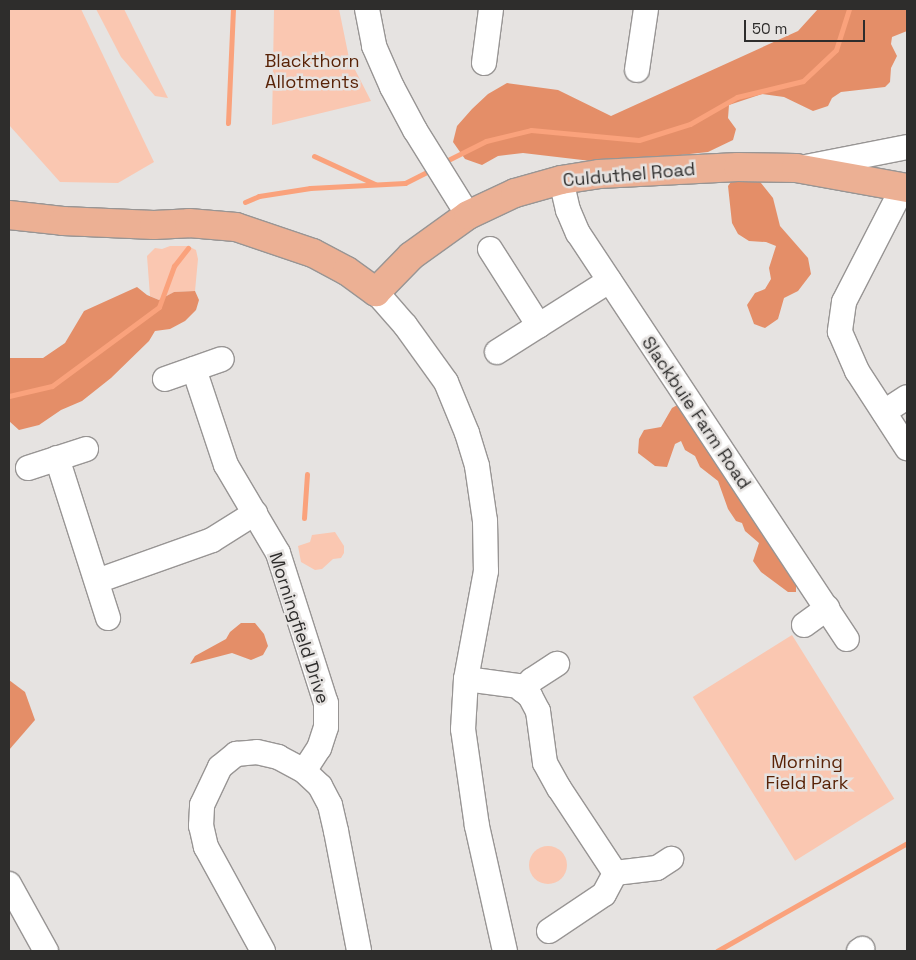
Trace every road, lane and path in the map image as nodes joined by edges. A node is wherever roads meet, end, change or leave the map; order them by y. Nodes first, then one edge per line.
1 (367, 9) edge
2 (491, 9) edge
3 (646, 9) edge
4 (484, 63) dead end
5 (638, 70) dead end
6 (907, 148) edge
7 (796, 168) junction
8 (561, 180) junction
9 (905, 187) edge
10 (9, 215) edge
11 (468, 215) junction
12 (490, 249) dead end
13 (609, 281) junction
14 (376, 292) junction
15 (539, 326) junction
16 (497, 352) dead end
17 (222, 359) dead end
18 (194, 369) junction
19 (165, 379) dead end
20 (907, 397) edge
21 (884, 412) junction
22 (86, 448) dead end
23 (907, 448) edge
24 (57, 458) junction
25 (28, 468) dead end
26 (255, 513) junction
27 (97, 581) junction
28 (827, 608) junction
29 (108, 618) dead end
30 (804, 625) dead end
31 (847, 639) dead end
32 (557, 664) dead end
33 (466, 679) junction
34 (522, 690) junction
35 (304, 771) junction
36 (671, 859) dead end
37 (615, 873) junction
38 (9, 884) edge
39 (550, 931) dead end
40 (46, 951) edge
41 (263, 951) edge
42 (359, 951) edge
43 (505, 951) edge

1 - 11 street
2 - 4 street
3 - 5 street
6 - 7 street, Culduthel Road
7 - 8 main road, Culduthel Road
7 - 9 main road, Culduthel Road
8 - 11 main road, Culduthel Road
8 - 13 street, Slackbuie Farm Road
9 - 21 street
10 - 14 main road
11 - 14 main road, Culduthel Road
12 - 15 street
13 - 15 street
13 - 28 street, Slackbuie Farm Road
14 - 33 street
15 - 16 street
17 - 18 street
18 - 19 street
18 - 26 street, Morningfield Drive
20 - 21 street
21 - 23 street
22 - 24 street
24 - 25 street
24 - 27 street
26 - 27 street
26 - 35 street, Morningfield Drive
27 - 29 street
28 - 30 street
28 - 31 street, Slackbuie Farm Road
32 - 34 street
33 - 34 street
33 - 43 street
34 - 37 street
35 - 41 street
35 - 42 street
36 - 37 street
37 - 39 street
38 - 40 street

